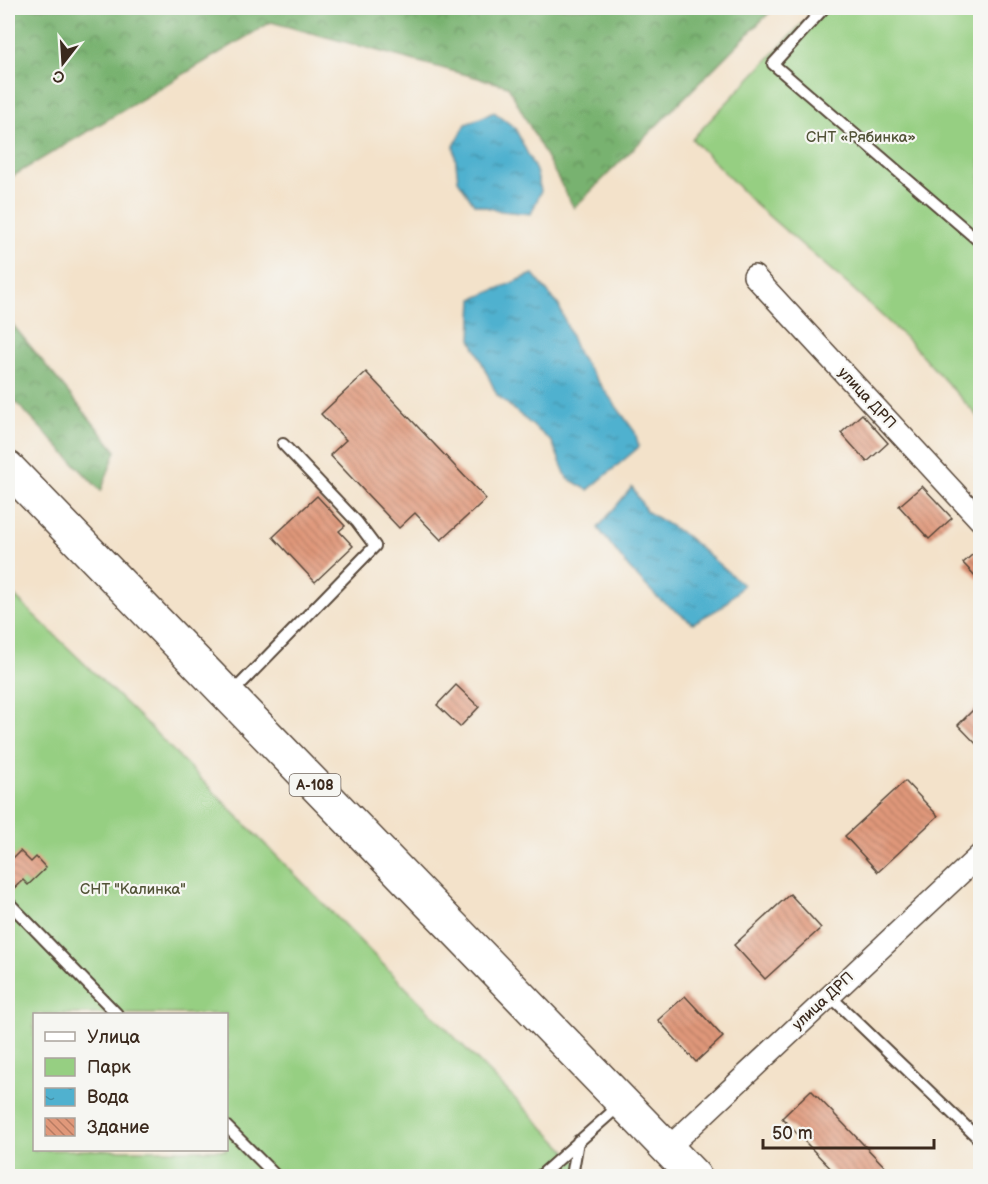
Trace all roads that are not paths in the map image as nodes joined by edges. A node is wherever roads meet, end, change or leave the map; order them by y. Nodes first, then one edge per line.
1 (824, 8) edge
2 (981, 242) edge
3 (754, 276) dead end
4 (283, 444) dead end
5 (8, 468) edge
6 (981, 520) edge
7 (229, 696) junction
8 (981, 855) edge
9 (8, 902) edge
10 (829, 995) junction
11 (116, 1013) edge
12 (622, 1103) junction
13 (228, 1128) edge
14 (981, 1140) edge
15 (578, 1141) junction
16 (667, 1149) junction
17 (276, 1176) edge
18 (540, 1176) edge
19 (572, 1176) edge
20 (694, 1176) edge

1 - 2 lane
3 - 6 street, улица ДРП
4 - 7 lane
5 - 7 highway, А-108
7 - 12 highway, А-108
8 - 10 street, улица ДРП
9 - 11 lane
10 - 14 lane
10 - 16 street, улица ДРП
12 - 15 lane
12 - 16 highway, А-108
13 - 17 lane
15 - 18 lane
15 - 19 lane
16 - 20 highway, А-108

